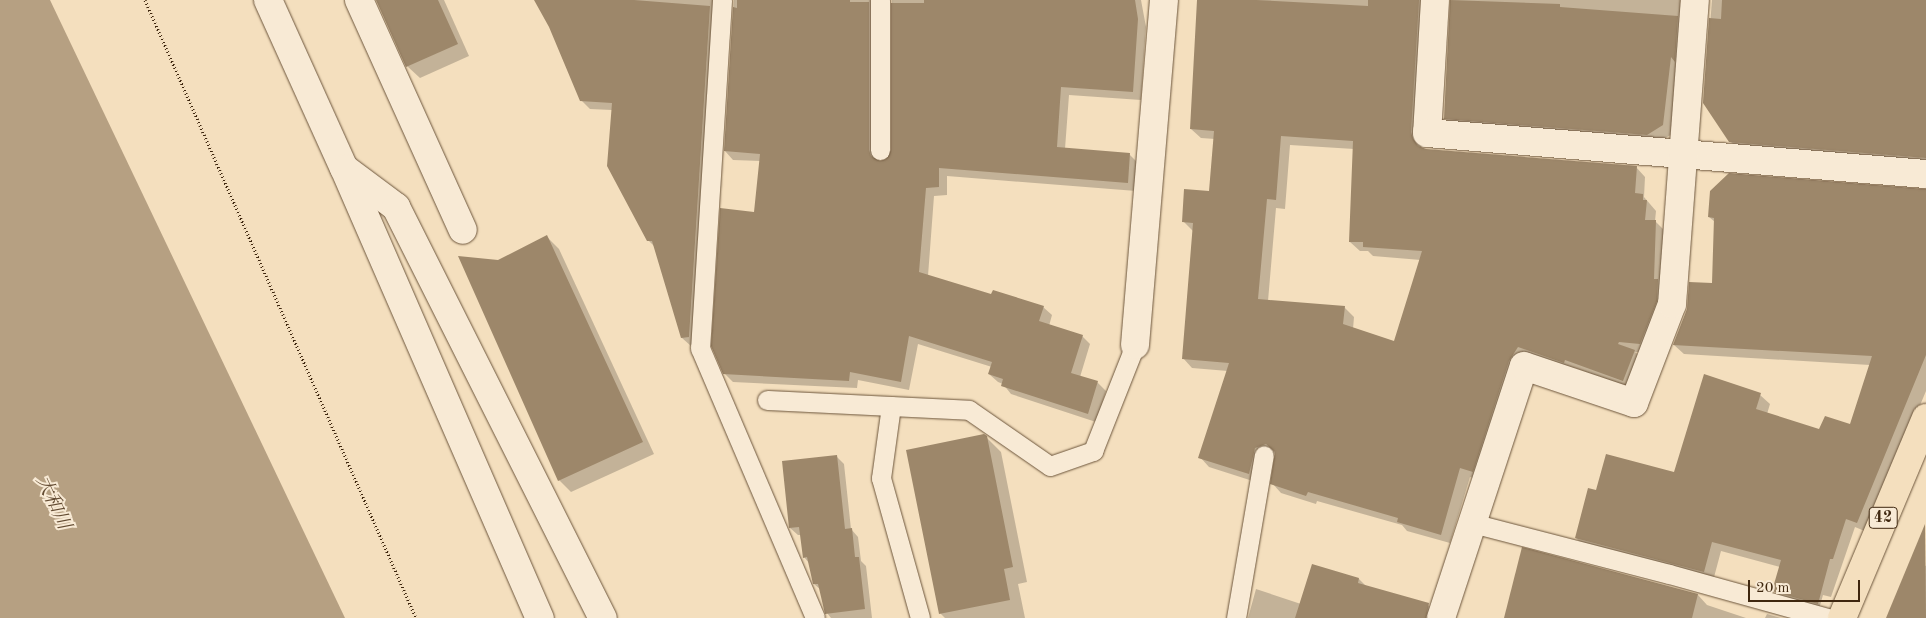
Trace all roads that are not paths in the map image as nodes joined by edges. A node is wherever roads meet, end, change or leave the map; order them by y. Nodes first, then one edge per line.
1 (268, 0) edge
2 (359, 0) edge
3 (722, 0) edge
4 (880, 0) edge
5 (1164, 0) edge
6 (1435, 0) edge
7 (1694, 0) edge
8 (880, 150) dead end
9 (1682, 154) junction
10 (344, 168) junction
11 (1926, 174) edge
12 (463, 230) dead end
13 (1135, 345) joint
14 (767, 400) dead end
15 (891, 406) junction
16 (1926, 418) edge
17 (1264, 454) dead end
18 (1472, 523) junction
19 (540, 618) edge
20 (603, 618) edge
21 (814, 618) edge
22 (920, 618) edge
23 (1236, 618) edge
24 (1441, 618) edge
25 (1828, 618) edge
26 (1842, 618) edge

1 - 10 street
2 - 12 street
3 - 21 lane
4 - 8 lane
5 - 13 street
6 - 9 street
7 - 9 street
9 - 11 street
9 - 18 street
10 - 19 street
10 - 20 street
13 - 15 lane
14 - 15 lane
15 - 22 lane
16 - 26 main road, 42
17 - 23 lane
18 - 24 street
18 - 25 lane

